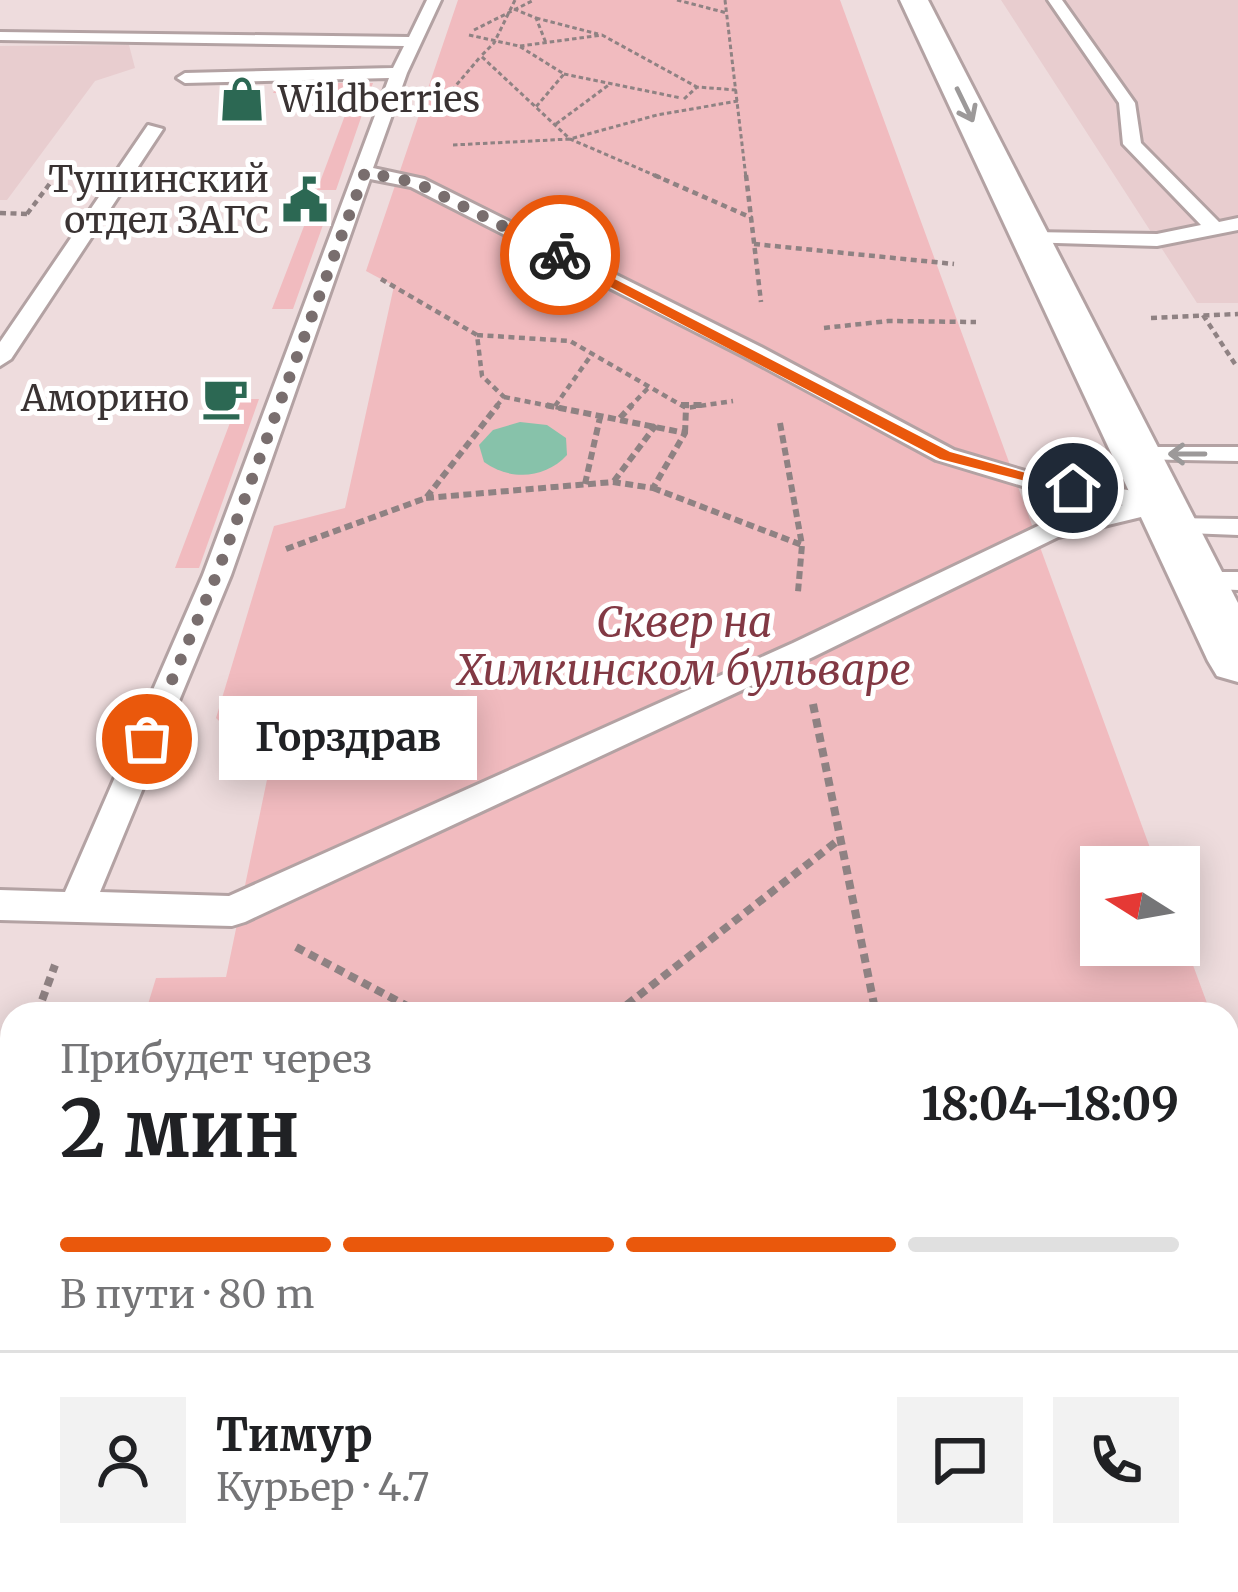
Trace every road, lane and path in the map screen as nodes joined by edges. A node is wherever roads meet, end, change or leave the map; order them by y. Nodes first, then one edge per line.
1 (434, 0) edge
2 (515, 0) edge
3 (534, 0) edge
4 (677, 0) edge
5 (725, 0) edge
6 (914, 0) edge
7 (1055, 0) edge
8 (514, 9) junction
9 (727, 14) junction
10 (536, 18) junction
11 (602, 35) junction
12 (0, 36) edge
13 (413, 42) junction
14 (494, 43) junction
15 (546, 43) junction
16 (518, 46) junction
17 (481, 56) junction
18 (400, 73) junction
19 (564, 74) junction
20 (185, 78) dead end
21 (610, 84) junction
22 (697, 87) junction
23 (736, 90) junction
24 (681, 98) junction
25 (738, 101) junction
26 (440, 103) dead end
27 (694, 107) junction
28 (535, 108) junction
29 (556, 124) junction
30 (154, 129) dead end
31 (570, 139) junction
32 (441, 146) dead end
33 (365, 172) junction
34 (0, 213) edge
35 (23, 214) dead end
36 (752, 218) junction
37 (1238, 224) edge
38 (1214, 228) junction
39 (1030, 238) junction
40 (754, 244) junction
41 (954, 263) dead end
42 (328, 266) junction
43 (1202, 314) junction
44 (1238, 314) edge
45 (1151, 318) dead end
46 (764, 319) dead end
47 (976, 322) dead end
48 (818, 327) dead end
49 (478, 335) junction
50 (592, 354) junction
51 (0, 358) edge
52 (1237, 367) edge
53 (650, 388) junction
54 (504, 397) junction
55 (555, 406) junction
56 (601, 413) junction
57 (779, 416) dead end
58 (620, 418) junction
59 (656, 425) junction
60 (686, 433) junction
61 (1136, 454) junction
62 (1238, 454) edge
63 (613, 482) junction
64 (585, 484) junction
65 (653, 488) junction
66 (426, 498) junction
67 (1166, 515) junction
68 (1238, 527) edge
69 (802, 545) junction
70 (217, 574) junction
71 (1218, 581) edge
72 (798, 604) dead end
73 (1238, 661) edge
74 (809, 685) dead end
75 (837, 841) junction
76 (76, 904) junction
77 (0, 905) edge
78 (232, 911) junction
79 (387, 1002) edge
80 (630, 1002) edge
81 (873, 1002) edge

1 - 13 lane
2 - 8 path
3 - 8 path
4 - 9 path
5 - 9 path
6 -> 39 main road
7 - 38 lane
8 - 10 path
8 - 14 path
8 - 14 path
9 - 23 path
10 - 11 path
10 - 15 path
11 - 15 path
11 - 22 path
12 - 13 lane
13 - 18 lane
14 - 16 path
14 - 17 path
15 - 16 path
16 - 19 path
17 - 26 path
17 - 28 path
18 - 20 lane
18 - 33 lane
19 - 21 path
19 - 28 path
21 - 24 path
21 - 29 path
22 - 23 path
22 - 24 path
23 - 25 path
24 - 27 path
25 - 27 path
25 - 36 path
27 - 31 path
28 - 29 path
29 - 31 path
30 - 51 lane
31 - 32 path
31 - 36 path
33 - 42 lane
33 - 67 lane
34 - 35 path
36 - 40 path
37 - 38 lane
38 - 39 lane
39 - 61 main road
40 - 41 path
40 - 46 path
42 - 49 path
42 - 70 lane
43 - 44 path
43 - 45 path
43 - 52 path
47 - 48 path
49 - 50 path
49 - 54 path
50 - 53 path
50 - 55 path
53 - 58 path
53 - 60 path
54 - 55 path
54 - 66 path
55 - 56 path
56 - 58 path
56 - 64 path
57 - 69 path
58 - 59 path
59 - 60 path
59 - 63 path
60 - 65 path
62 -> 61 lane
61 - 67 main road
63 - 64 path
63 - 65 path
64 - 66 path
65 - 69 path
66 - 70 path
67 - 68 lane
67 - 71 main road
67 - 78 lane
69 - 72 path
70 - 76 lane
71 - 73 main road
74 - 75 path
75 - 80 path
75 - 81 path
76 - 77 lane
76 - 78 lane
78 - 79 path

